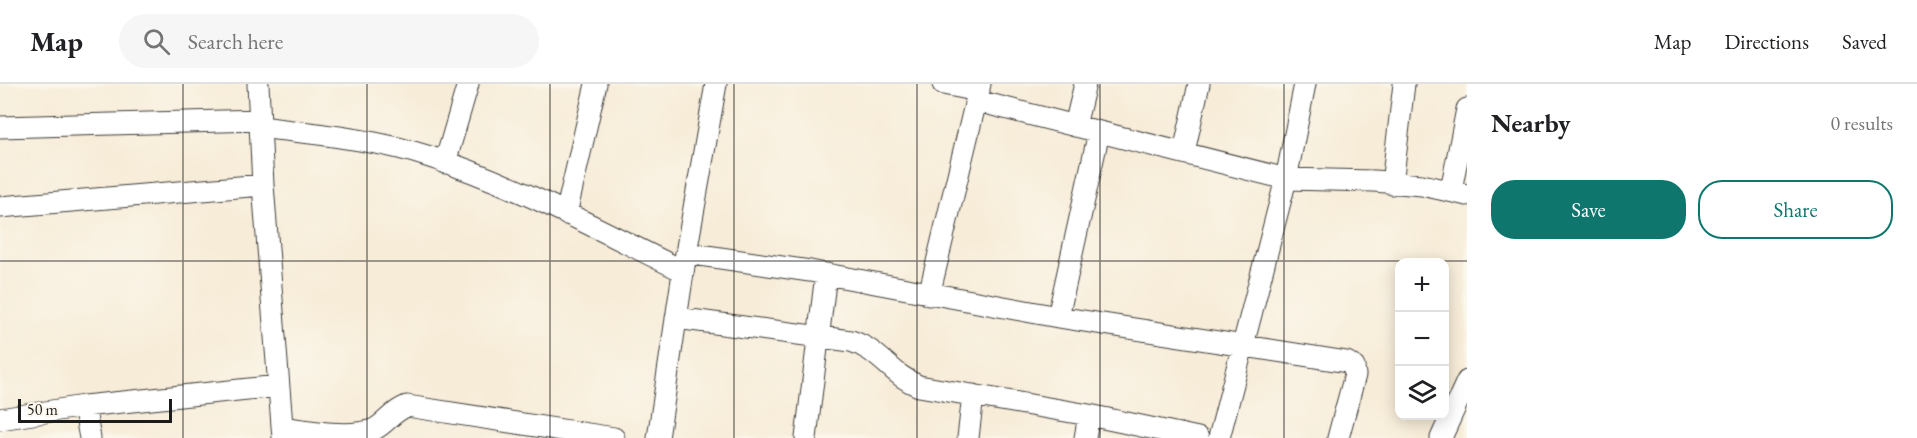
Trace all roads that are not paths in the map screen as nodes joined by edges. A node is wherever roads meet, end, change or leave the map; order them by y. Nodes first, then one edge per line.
1 (258, 84) edge
2 (468, 84) edge
3 (596, 84) edge
4 (716, 84) edge
5 (943, 84) edge
6 (1085, 84) edge
7 (1199, 84) edge
8 (1305, 84) edge
9 (1404, 84) edge
10 (979, 92) edge
11 (1467, 110) edge
12 (260, 124) junction
13 (1075, 126) junction
14 (0, 127) edge
15 (1099, 132) junction
16 (1184, 152) junction
17 (445, 163) junction
18 (1286, 179) junction
19 (1392, 184) junction
20 (263, 185) junction
21 (1459, 193) edge
22 (0, 207) edge
23 (566, 214) junction
24 (685, 262) junction
25 (825, 274) junction
26 (929, 295) junction
27 (1058, 317) junction
28 (676, 318) junction
29 (820, 338) junction
30 (1245, 345) junction
31 (1467, 381) edge
32 (278, 386) junction
33 (973, 395) junction
34 (84, 406) junction
35 (1089, 415) junction
36 (0, 419) edge
37 (282, 433) edge
38 (90, 438) edge
39 (614, 438) edge
40 (658, 438) edge
41 (806, 438) edge
42 (968, 438) edge
43 (1085, 438) edge
44 (1198, 438) edge
45 (1219, 438) edge
46 (1338, 438) edge
47 (1441, 438) edge

1 - 12 street
2 - 17 street
3 - 23 street
4 - 24 street
5 - 10 street
6 - 13 street
7 - 16 street
8 - 18 street
9 - 19 street
10 - 13 street
10 - 26 street
11 - 21 street
12 - 14 street
12 - 17 street
12 - 20 street
13 - 15 street
15 - 16 street
15 - 27 street
16 - 18 street
17 - 23 street
18 - 19 street
18 - 30 street
19 - 21 street
20 - 22 street
20 - 32 street
23 - 24 street
24 - 25 street
24 - 28 street
25 - 26 street
25 - 29 street
26 - 27 street
27 - 30 street
28 - 29 street
28 - 40 street
29 - 33 street
29 - 41 street
30 - 45 street
30 - 46 street
31 - 47 street
32 - 34 street
32 - 37 street
33 - 35 street
33 - 42 street
34 - 36 street
34 - 38 street
35 - 43 street
35 - 44 street
37 - 39 street

